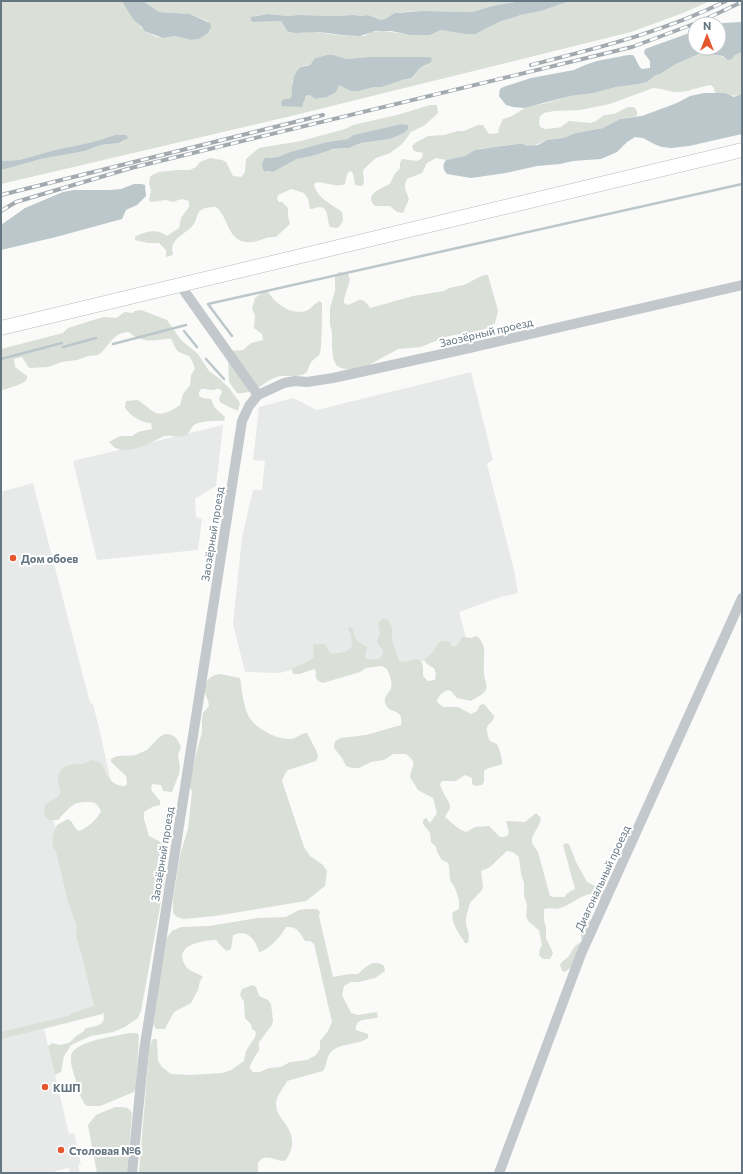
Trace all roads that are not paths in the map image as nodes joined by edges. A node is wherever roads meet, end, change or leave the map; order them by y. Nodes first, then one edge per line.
1 (742, 150) edge
2 (180, 285) junction
3 (742, 285) edge
4 (1, 328) edge
5 (258, 395) junction
6 (742, 598) edge
7 (132, 1173) edge
8 (499, 1173) edge

1 - 2 main road
2 - 4 main road
2 - 5 street
3 - 5 street, Заозёрный проезд
5 - 7 street, Заозёрный проезд
6 - 8 street, Диагональный проезд

